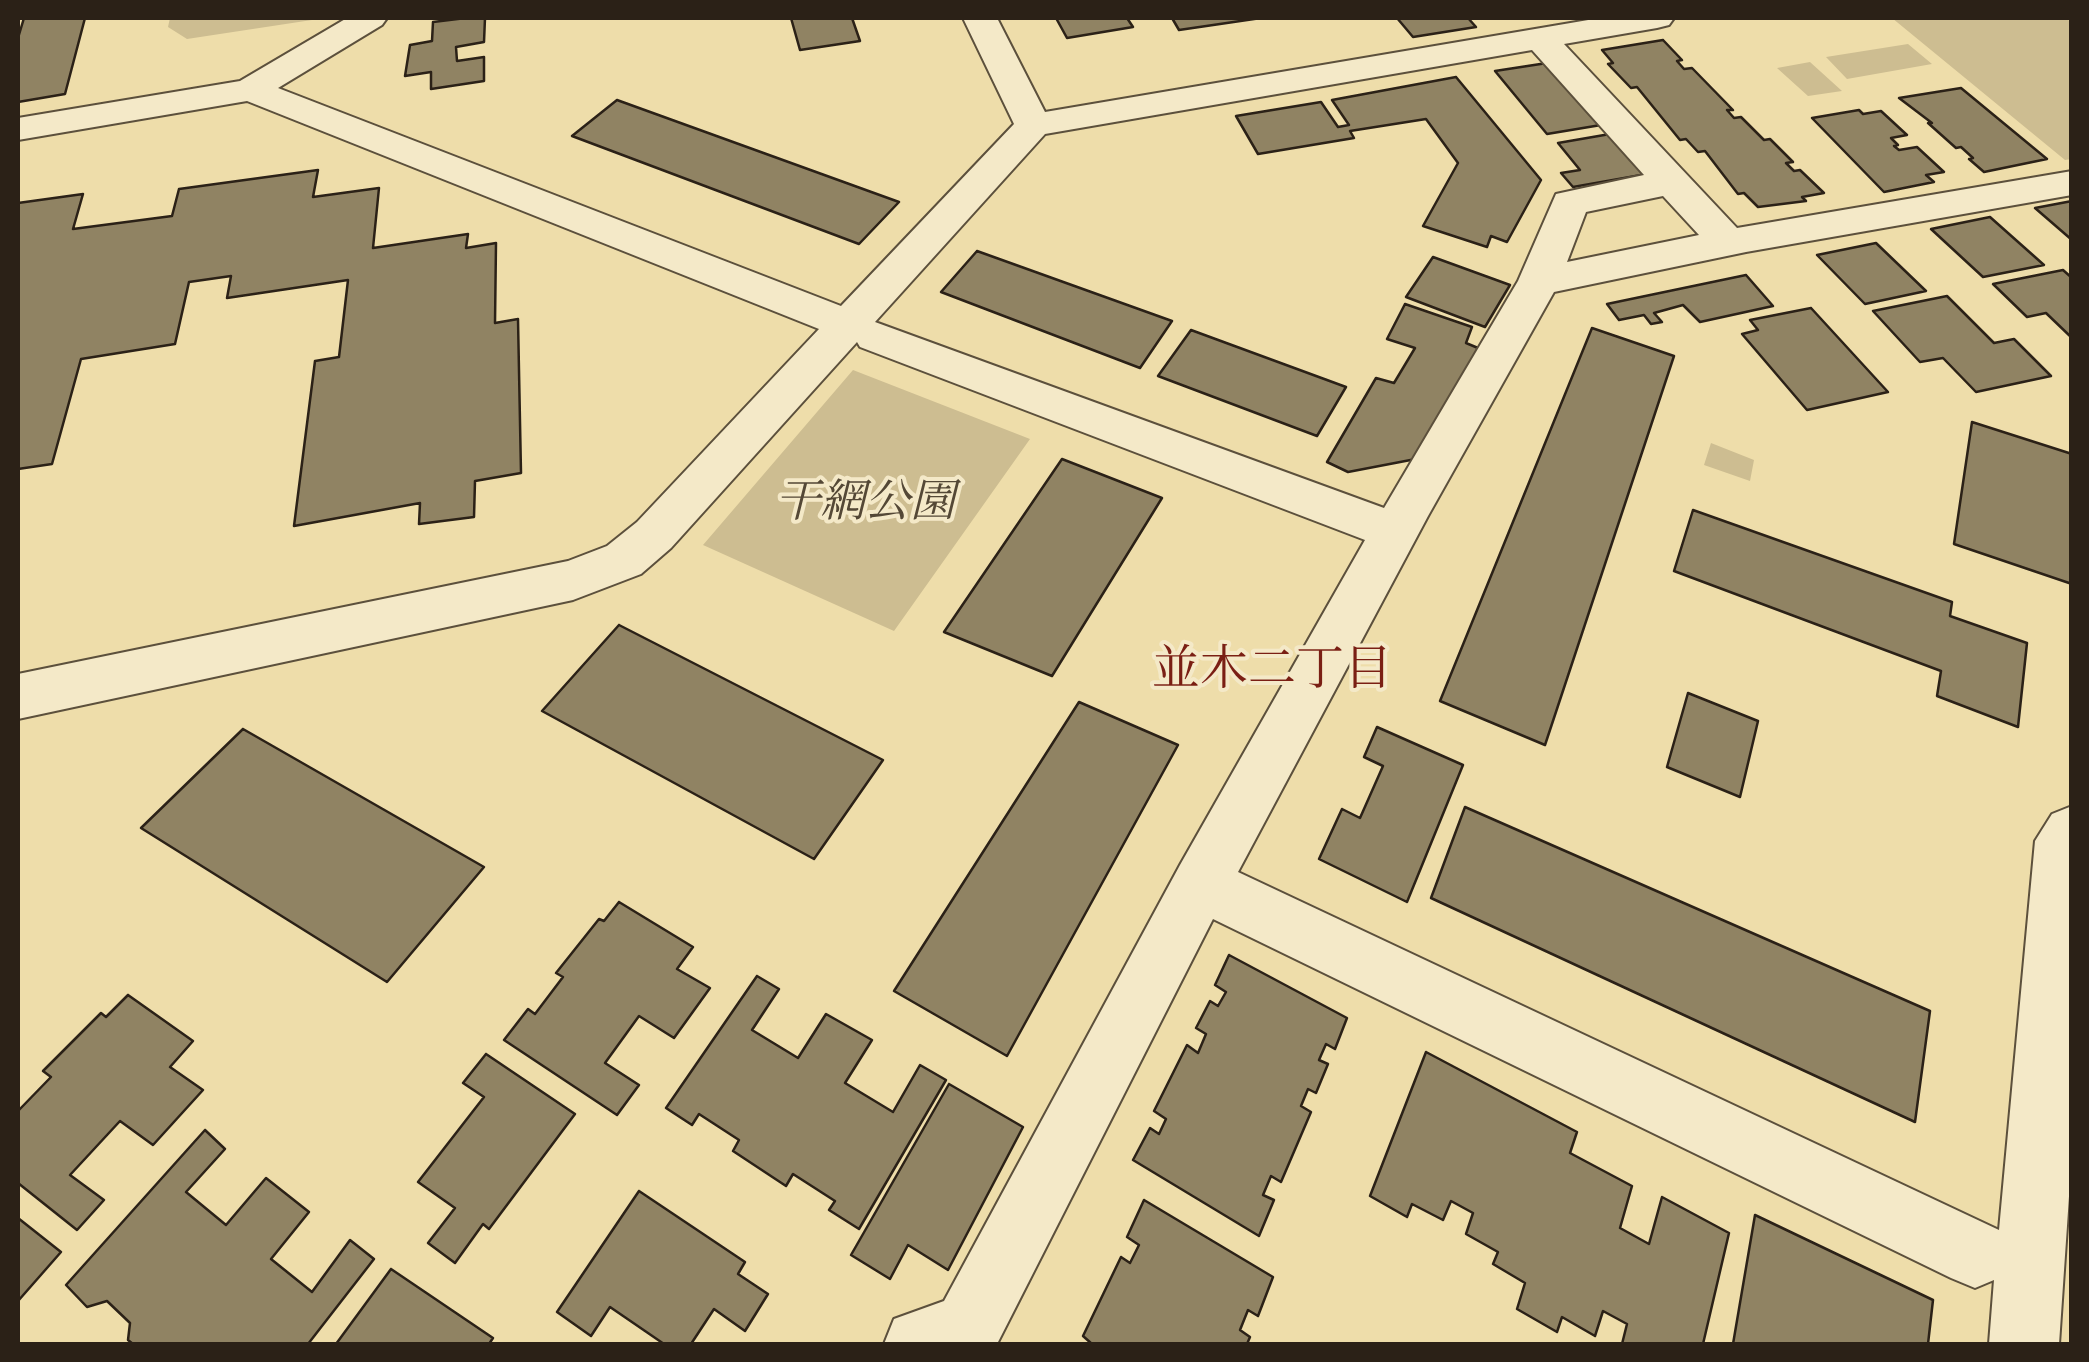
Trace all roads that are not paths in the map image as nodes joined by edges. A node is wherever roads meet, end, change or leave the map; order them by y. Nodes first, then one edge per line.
1 (370, 18) edge
2 (980, 18) edge
3 (1658, 18) edge
4 (1532, 31) edge
5 (250, 90) junction
6 (1033, 124) junction
7 (18, 129) edge
8 (1671, 182) junction
9 (2072, 183) edge
10 (1727, 242) junction
11 (1539, 281) junction
12 (828, 318) dead end
13 (875, 336) dead end
14 (1395, 532) junction
15 (18, 697) edge
16 (2072, 832) edge
17 (1201, 884) junction
18 (1976, 1254) dead end
19 (949, 1340) edge
20 (2024, 1344) edge

1 - 5 street
2 - 6 street
3 - 6 street
4 - 8 street
5 - 7 street
5 - 12 street
6 - 15 street
8 - 10 street
8 - 11 street
9 - 10 street
10 - 11 street
11 - 14 street
13 - 14 street
14 - 17 street
16 - 20 street
17 - 18 street
17 - 19 street

